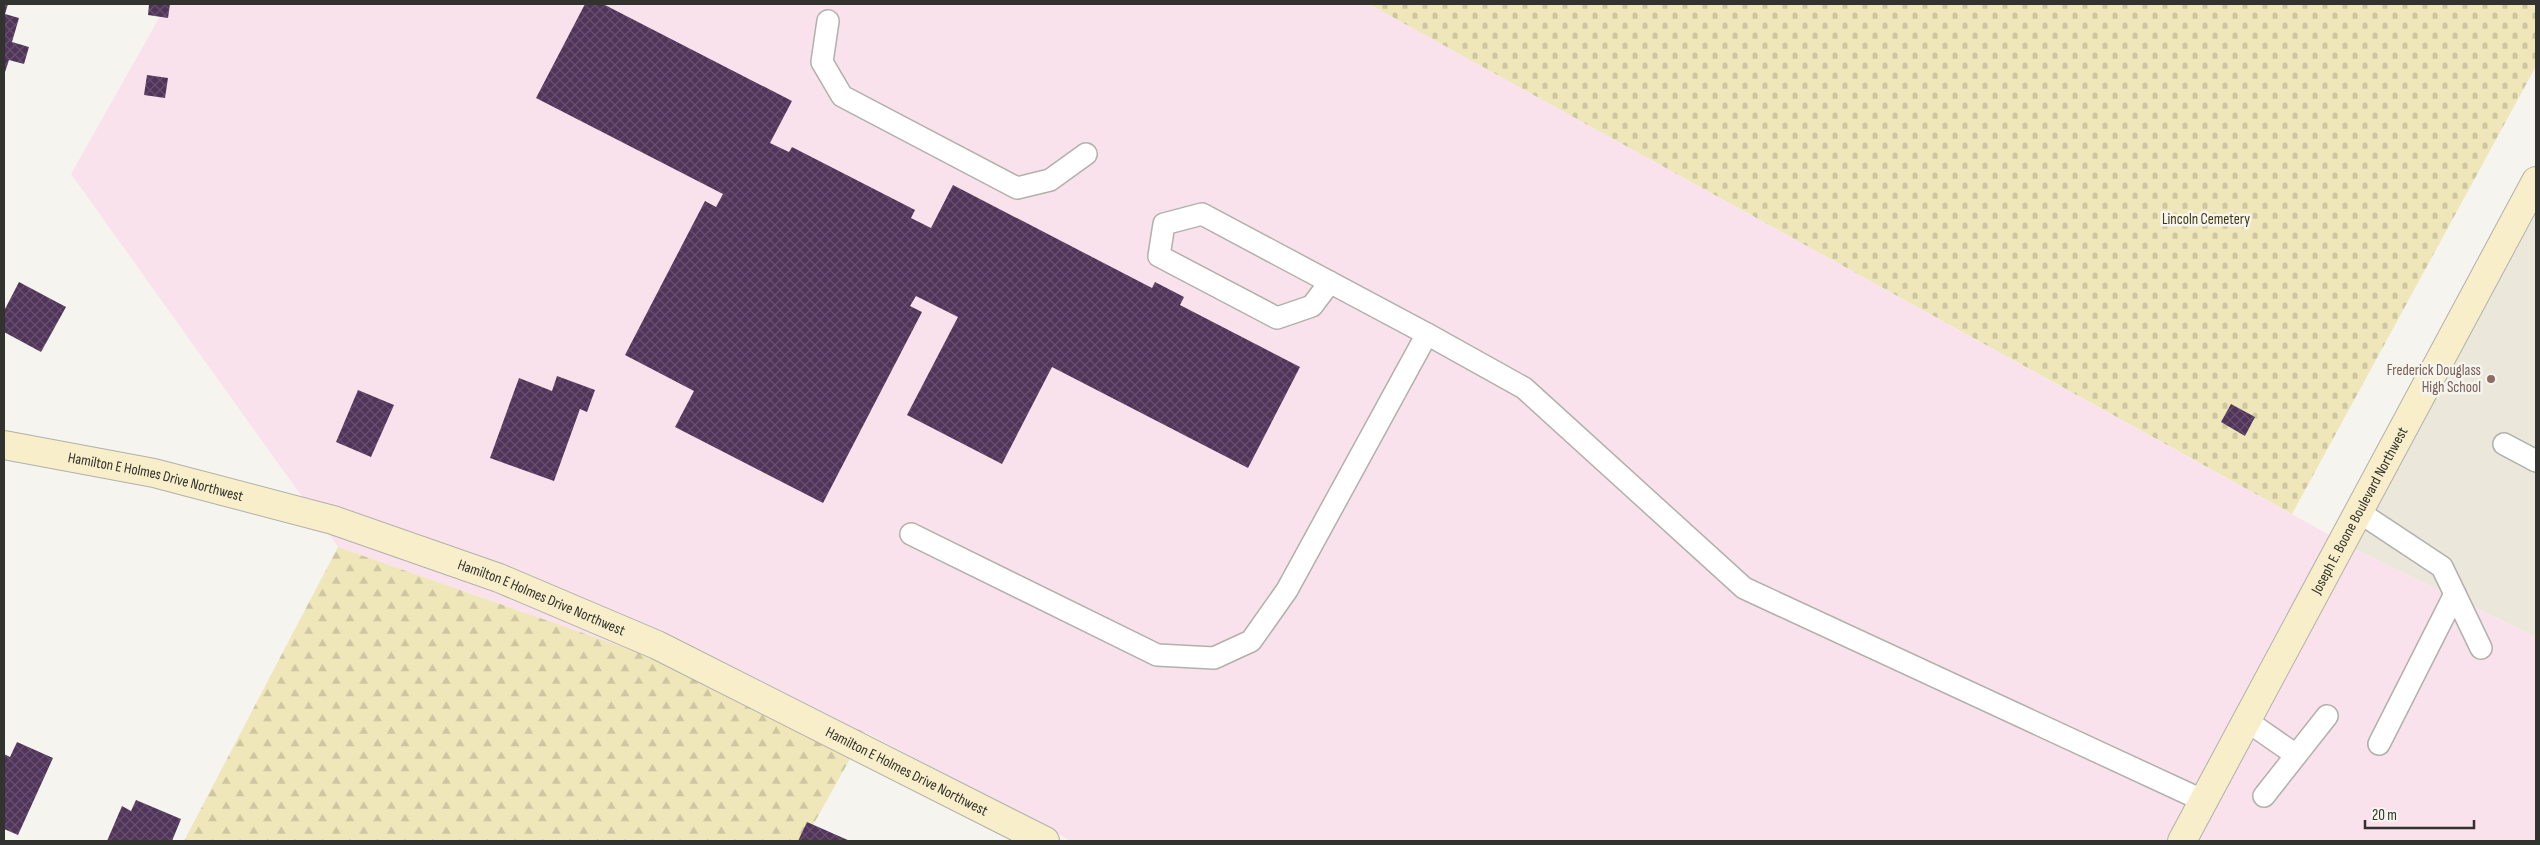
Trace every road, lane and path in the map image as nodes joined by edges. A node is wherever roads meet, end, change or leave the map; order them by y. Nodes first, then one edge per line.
1 (828, 21) dead end
2 (1086, 154) dead end
3 (2536, 181) edge
4 (1330, 282) junction
5 (1427, 334) junction
6 (2504, 444) dead end
7 (4, 445) edge
8 (2536, 461) edge
9 (2359, 512) junction
10 (911, 534) dead end
11 (2455, 594) junction
12 (2481, 648) dead end
13 (2327, 716) dead end
14 (2247, 721) junction
15 (2379, 744) dead end
16 (2296, 755) junction
17 (2264, 796) dead end
18 (2204, 801) junction
19 (1045, 841) edge
20 (2182, 841) edge

1 - 2 lane
3 - 9 main road, Joseph E. Boone Boulevard Northwest
4 - 4 lane
4 - 5 lane
5 - 10 lane
5 - 18 lane
6 - 8 lane
7 - 19 main road, Hamilton E Holmes Drive Northwest
9 - 11 lane
9 - 14 main road, Joseph E. Boone Boulevard Northwest
11 - 12 lane
11 - 15 lane
13 - 16 lane
14 - 16 lane
14 - 18 main road, Joseph E. Boone Boulevard Northwest
16 - 17 lane
18 - 20 main road, Joseph E. Boone Boulevard Northwest

